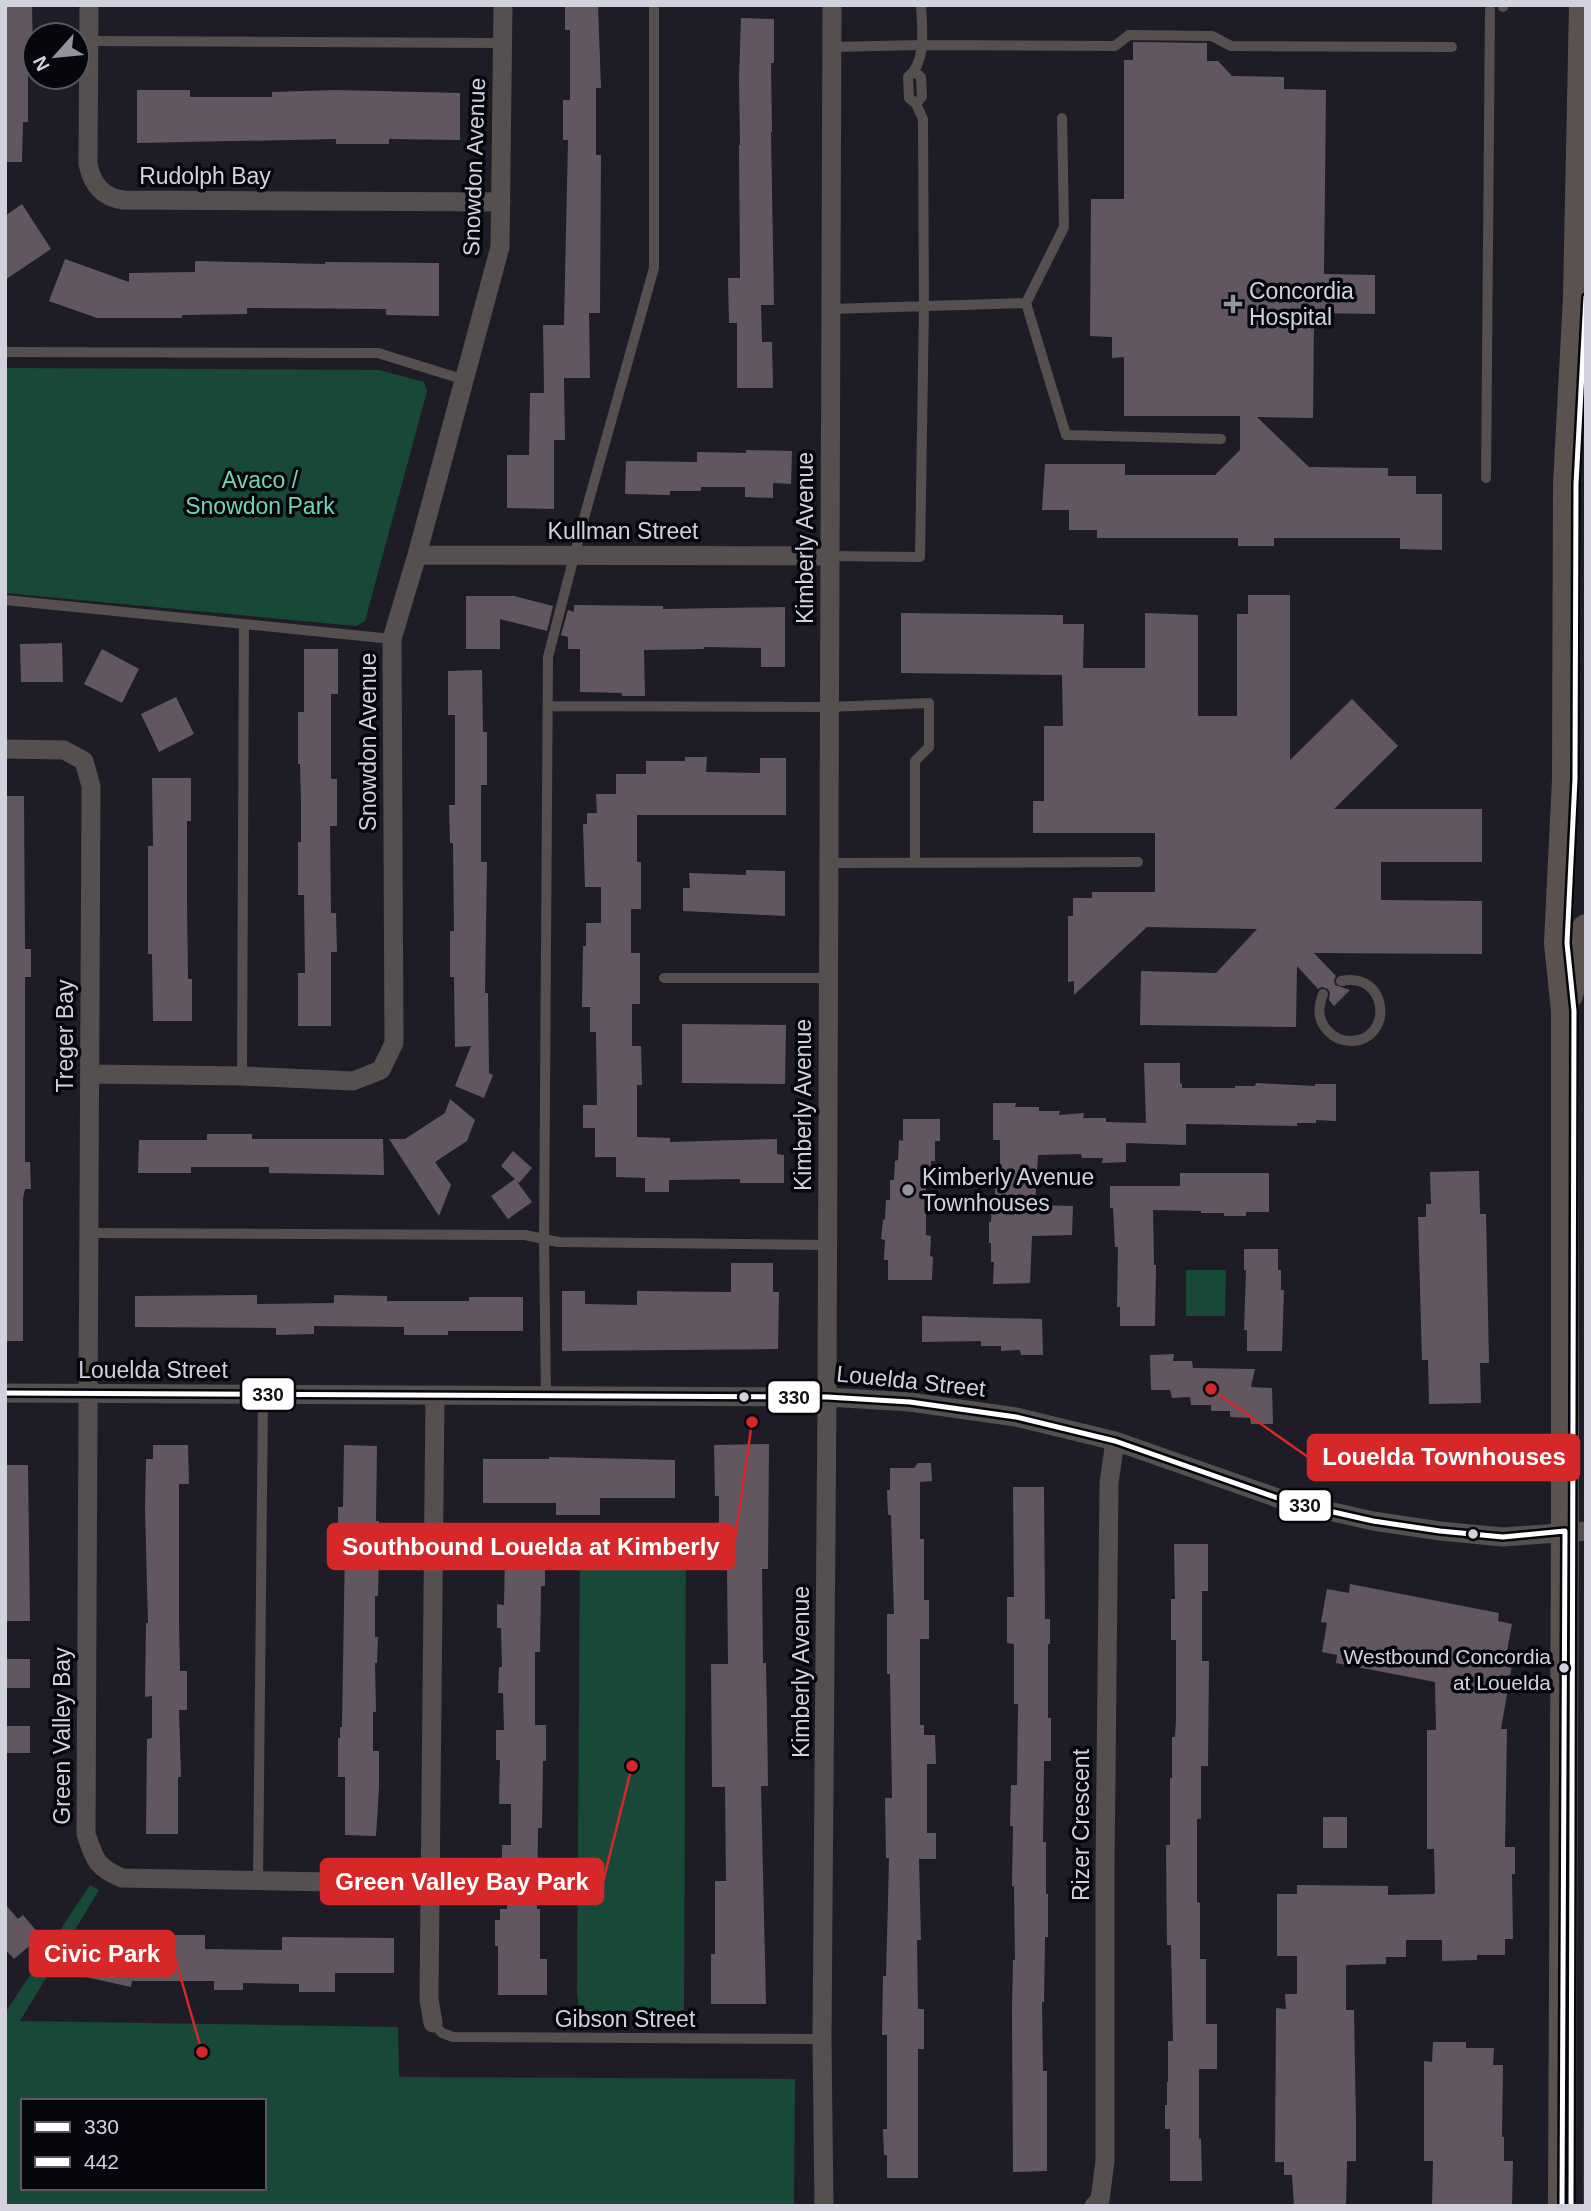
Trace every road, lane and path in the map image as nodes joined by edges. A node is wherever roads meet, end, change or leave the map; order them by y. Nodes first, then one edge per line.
1 (503, 5) edge
2 (654, 5) edge
3 (832, 5) edge
4 (922, 5) edge
5 (1583, 5) edge
6 (1490, 10) dead end
7 (91, 41) edge
8 (503, 43) junction
9 (922, 45) junction
10 (832, 47) junction
11 (1452, 47) dead end
12 (89, 91) edge
13 (1062, 118) dead end
14 (501, 202) junction
15 (1026, 303) junction
16 (924, 306) junction
17 (830, 309) junction
18 (5, 352) edge
19 (465, 380) junction
20 (1221, 439) dead end
21 (1486, 478) dead end
22 (1577, 481) edge
23 (418, 555) junction
24 (575, 556) junction
25 (829, 556) junction
26 (5, 600) edge
27 (244, 624) junction
28 (392, 639) junction
29 (548, 706) junction
30 (830, 707) junction
31 (5, 750) edge
32 (1138, 862) dead end
33 (829, 863) junction
34 (915, 863) junction
35 (1586, 928) edge
36 (664, 978) dead end
37 (828, 978) junction
38 (1341, 981) dead end
39 (1323, 994) dead end
40 (1564, 1011) junction
41 (90, 1074) junction
42 (242, 1076) junction
43 (88, 1233) junction
44 (544, 1240) junction
45 (827, 1245) junction
46 (5, 1393) edge
47 (89, 1394) junction
48 (263, 1395) junction
49 (435, 1395) junction
50 (546, 1396) junction
51 (827, 1397) junction
52 (1115, 1441) junction
53 (1575, 1531) edge
54 (258, 1881) junction
55 (430, 1884) junction
56 (433, 2022) joint
57 (822, 2039) junction
58 (824, 2206) edge
59 (1094, 2206) edge
60 (1562, 2206) edge

1 - 8 street, Snowdon Avenue
2 - 24 lane
3 - 10 street, Kimberly Avenue
4 - 9 lane
5 - 22 main road
6 - 21 lane
7 - 8 lane
8 - 14 street, Snowdon Avenue
9 - 10 lane
9 - 11 lane
9 - 16 lane
10 - 17 street, Kimberly Avenue
12 - 14 street, Rudolph Bay
13 - 15 lane
14 - 19 street, Snowdon Avenue
15 - 16 lane
15 - 20 lane
16 - 17 lane
16 - 25 lane
17 - 25 street, Kimberly Avenue
18 - 19 lane
19 - 23 street, Snowdon Avenue
22 - 40 main road
23 - 24 street, Kullman Street
23 - 28 street, Snowdon Avenue
24 - 25 street, Kullman Street
24 - 29 lane
25 - 30 street, Kimberly Avenue
26 - 27 lane
27 - 28 lane
27 - 42 lane
28 - 42 street, Snowdon Avenue
29 - 30 lane
29 - 44 lane
30 - 33 street, Kimberly Avenue
30 - 34 lane
31 - 41 street, Treger Bay
32 - 34 lane
33 - 34 lane
33 - 37 street, Kimberly Avenue
35 - 40 main road
36 - 37 lane
37 - 45 street, Kimberly Avenue
38 - 39 lane
40 - 53 main road
41 - 42 street, Snowdon Avenue
41 - 43 street, Treger Bay
43 - 44 lane
43 - 47 street, Treger Bay
44 - 45 lane
44 - 50 lane
45 - 51 street, Kimberly Avenue
46 - 47 street, Louelda Street
47 - 48 street, Louelda Street
47 - 54 street, Green Valley Bay
48 - 49 street, Louelda Street
48 - 54 lane
49 - 50 street, Louelda Street
49 - 55 street
50 - 51 street, Louelda Street
51 - 52 street, Louelda Street
51 - 57 street, Kimberly Avenue
52 - 53 street, Louelda Street
52 - 59 street, Rizer Crescent
53 - 60 main road
54 - 55 street, Green Valley Bay
55 - 56 street
56 - 57 lane, Gibson Street
57 - 58 street, Kimberly Avenue

